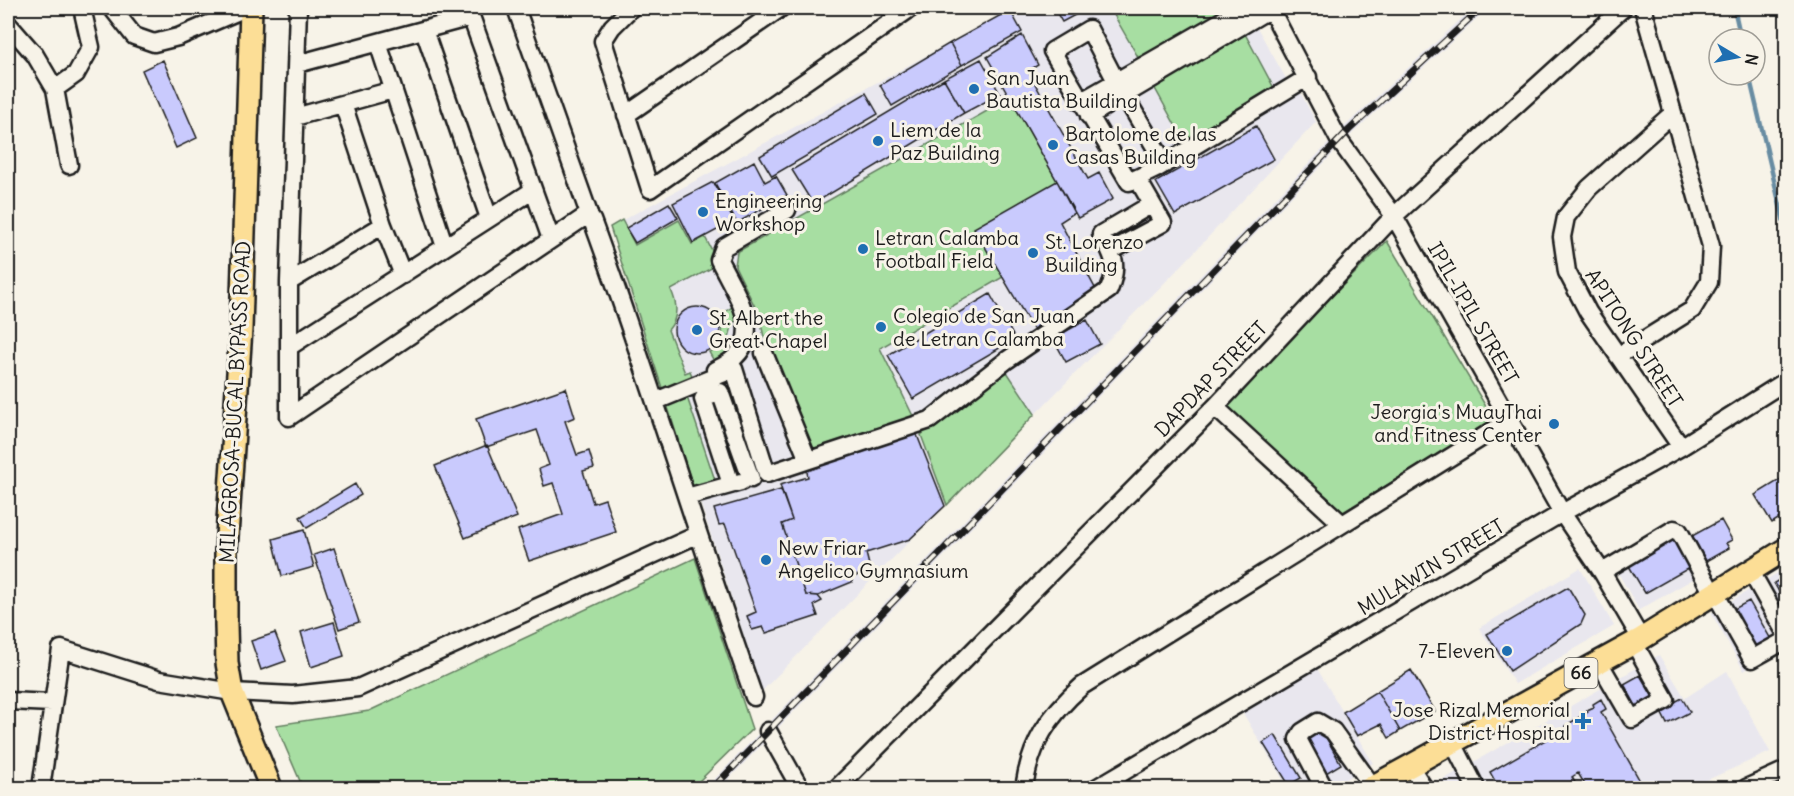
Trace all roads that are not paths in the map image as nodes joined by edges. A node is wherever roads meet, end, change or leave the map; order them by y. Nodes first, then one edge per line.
1 (82, 8) edge
2 (112, 8) edge
3 (246, 8) edge
4 (251, 8) edge
5 (298, 8) edge
6 (516, 8) edge
7 (631, 8) edge
8 (781, 8) edge
9 (911, 8) edge
10 (1244, 8) edge
11 (1270, 8) edge
12 (1623, 8) edge
13 (1644, 8) edge
14 (470, 12) edge
15 (8, 24) edge
16 (424, 30) junction
17 (378, 43) junction
18 (297, 64) junction
19 (1308, 77) junction
20 (55, 89) junction
21 (1120, 89) junction
22 (393, 90) junction
23 (343, 104) junction
24 (1085, 109) junction
25 (1673, 113) junction
26 (626, 115) junction
27 (295, 117) junction
28 (1165, 164) junction
29 (69, 165) dead end
30 (1137, 178) junction
31 (532, 191) junction
32 (787, 210) dead end
33 (1394, 216) junction
34 (489, 218) junction
35 (592, 220) dead end
36 (383, 225) junction
37 (551, 239) junction
38 (445, 248) junction
39 (403, 275) junction
40 (289, 282) junction
41 (289, 347) junction
42 (764, 353) dead end
43 (1618, 356) junction
44 (1786, 381) edge
45 (655, 399) junction
46 (1215, 407) junction
47 (1510, 420) junction
48 (1681, 447) junction
49 (808, 460) junction
50 (759, 476) junction
51 (730, 484) junction
52 (687, 497) junction
53 (1562, 513) junction
54 (1341, 524) junction
55 (697, 535) junction
56 (1786, 549) edge
57 (1750, 570) junction
58 (1602, 572) junction
59 (1715, 595) junction
60 (1786, 634) edge
61 (1786, 640) edge
62 (1637, 641) junction
63 (1599, 663) junction
64 (232, 692) junction
65 (754, 698) dead end
66 (8, 701) edge
67 (52, 703) junction
68 (768, 731) dead end
69 (1453, 742) junction
70 (1410, 766) junction
71 (1786, 770) edge
72 (1372, 788) edge
73 (41, 789) edge
74 (271, 789) edge
75 (800, 789) edge
76 (837, 789) edge
77 (1024, 789) edge
78 (1096, 789) edge
79 (1324, 789) edge
80 (1424, 789) edge
81 (1476, 789) edge
82 (1746, 789) edge

1 - 20 street
2 - 3 street
4 - 64 main road, MILAGROSA-BUCAL BYPASS ROAD
5 - 18 street
6 - 37 street
7 - 26 street
8 - 26 street
9 - 26 street
10 - 21 street
11 - 19 street, IPIL-IPIL STREET
11 - 21 street
12 - 33 street, DAPDAP STREET
13 - 25 street
14 - 16 street
14 - 31 street
15 - 20 street
16 - 17 street
16 - 34 street
17 - 18 street
17 - 22 street
18 - 27 street
19 - 28 street
19 - 33 street, IPIL-IPIL STREET
20 - 29 street
21 - 24 street
21 - 24 street
21 - 28 street
22 - 23 street
22 - 38 street
23 - 27 street
23 - 36 street
24 - 30 street
25 - 43 street
25 - 43 street, APITONG STREET
27 - 40 street
28 - 30 street
30 - 49 street
31 - 34 street
31 - 37 street
32 - 45 street
33 - 46 street, DAPDAP STREET
33 - 47 street, IPIL-IPIL STREET
34 - 38 street
35 - 45 street
36 - 39 street
36 - 40 street
37 - 41 street
38 - 39 street
39 - 41 street
40 - 41 street
42 - 49 street
43 - 48 street, APITONG STREET
44 - 48 street, MULAWIN STREET
45 - 50 street
45 - 52 street
46 - 54 street
46 - 76 street, DAPDAP STREET
47 - 53 street, IPIL-IPIL STREET
47 - 54 street
48 - 53 street, MULAWIN STREET
49 - 50 street
50 - 51 street
50 - 51 street
51 - 52 street
52 - 55 street
53 - 58 street, IPIL-IPIL STREET
53 - 78 street, MULAWIN STREET
54 - 77 street
55 - 64 street
55 - 65 street
56 - 57 main road, 66
57 - 59 main road, 66
57 - 60 street
58 - 59 street
58 - 62 street, IPIL-IPIL STREET
59 - 61 street
59 - 62 main road, 66
62 - 63 main road, 66
62 - 63 street, IPIL-IPIL STREET
63 - 69 main road, 66
64 - 67 street
64 - 74 main road, MILAGROSA-BUCAL BYPASS ROAD
66 - 67 street
67 - 73 street
68 - 75 street
69 - 70 main road, 66
69 - 81 street
70 - 72 main road, 66
70 - 80 street
71 - 82 street
72 - 79 street

